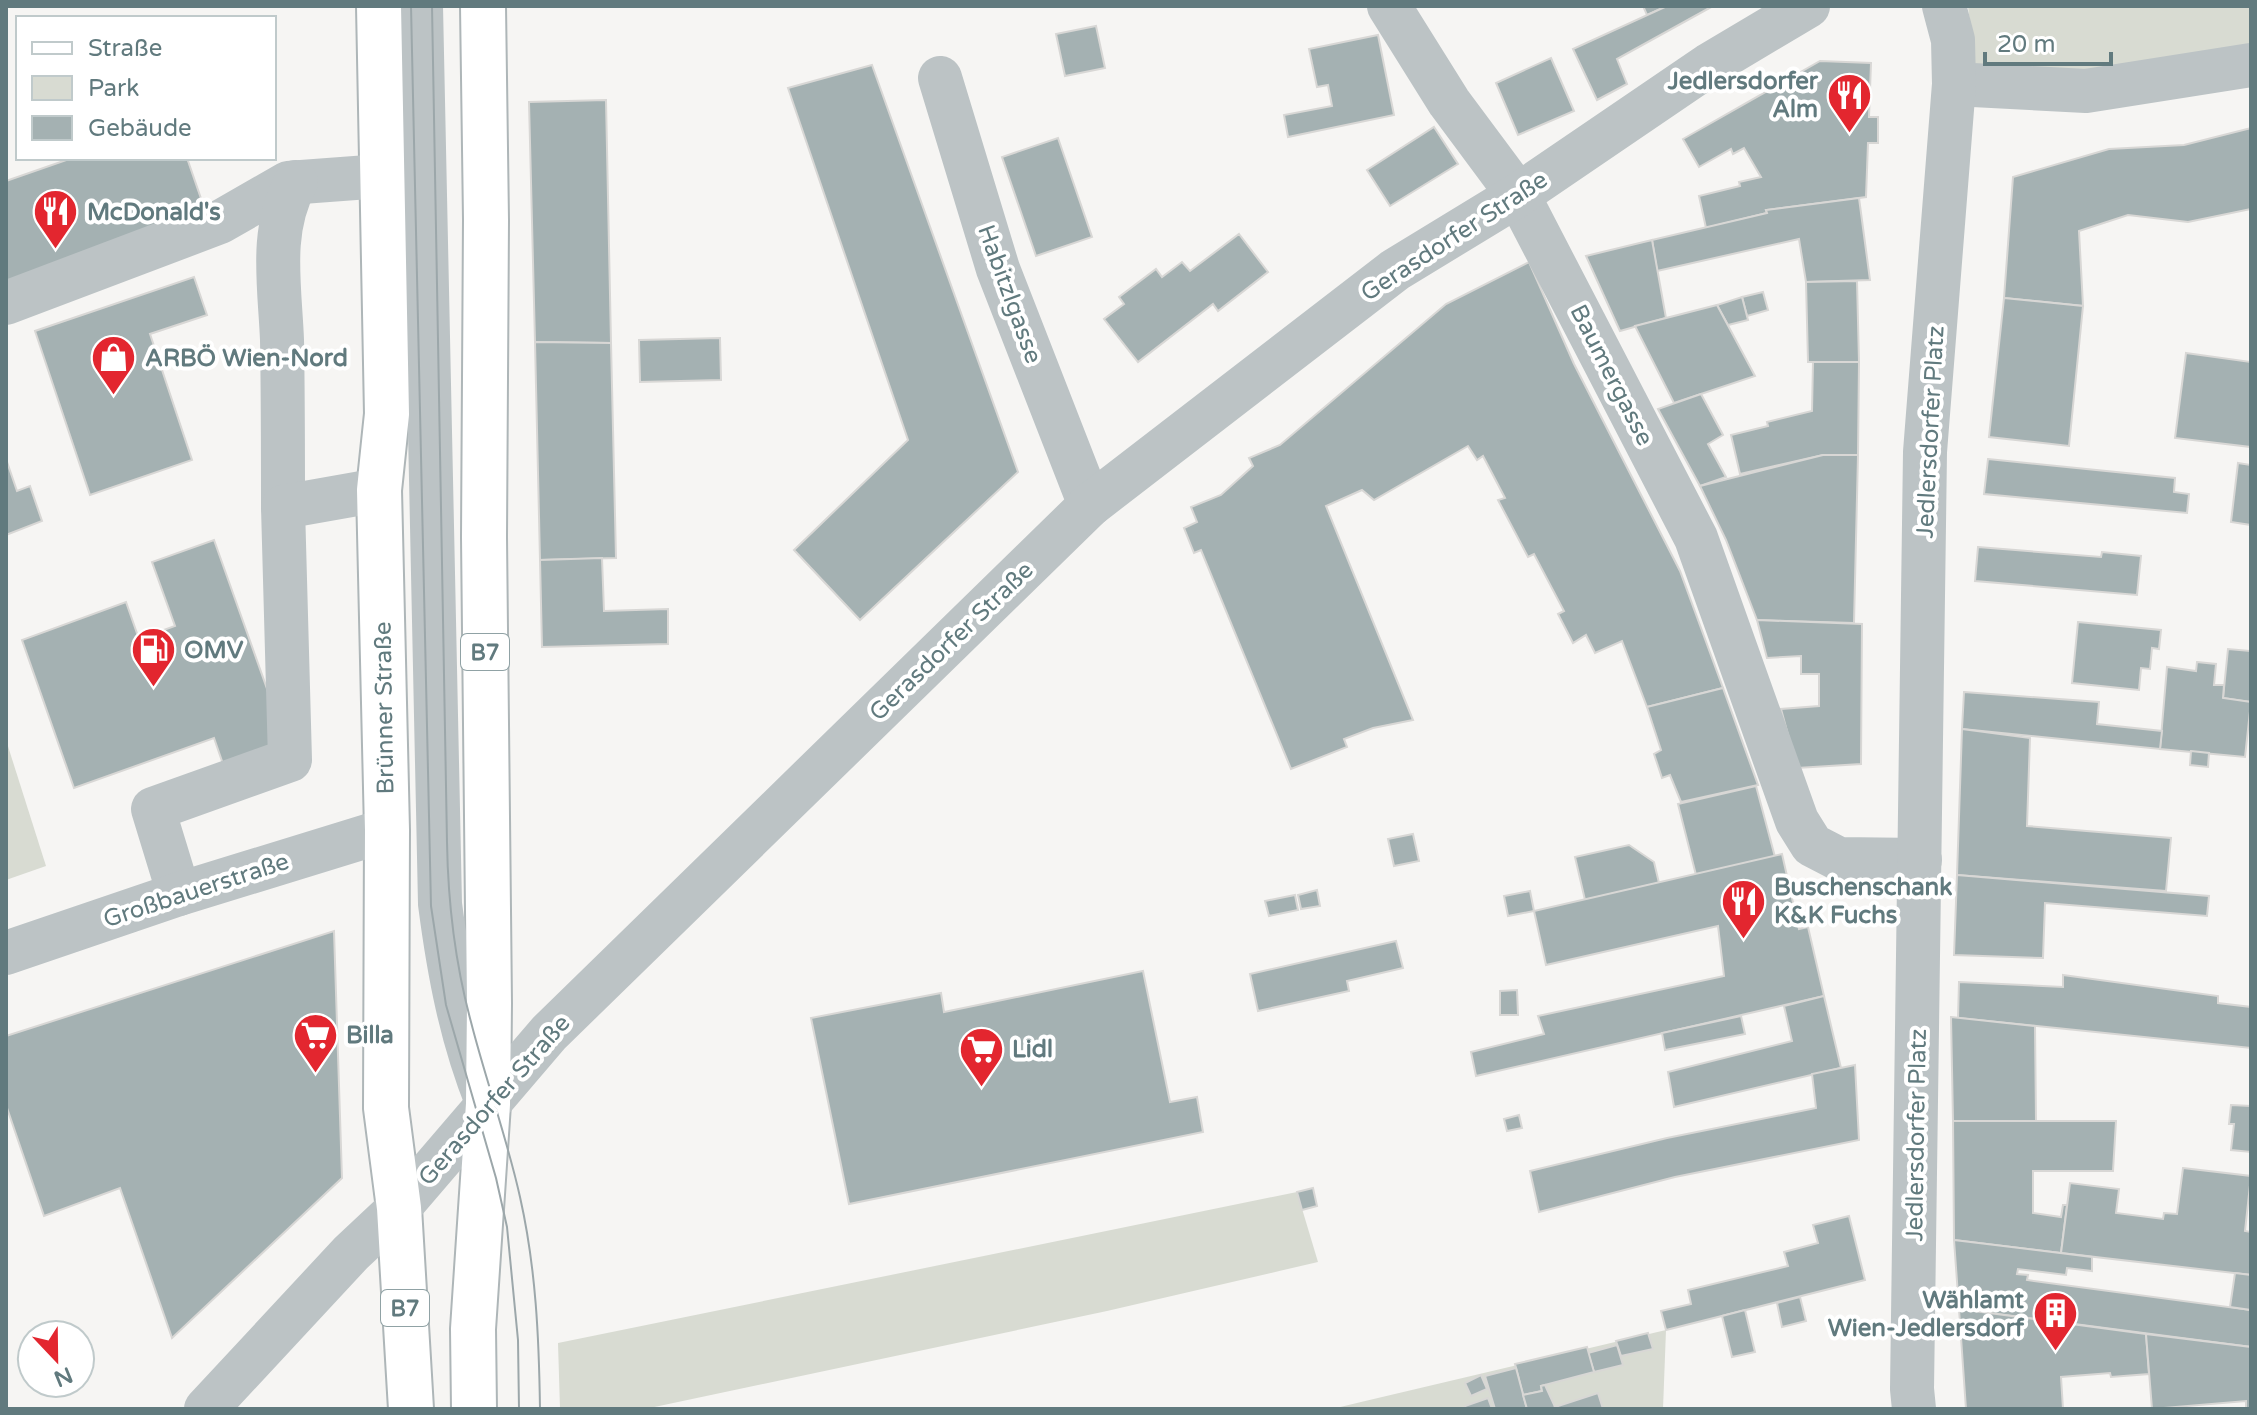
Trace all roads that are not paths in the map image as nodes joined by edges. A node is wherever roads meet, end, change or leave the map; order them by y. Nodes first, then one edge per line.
1 (379, 6) edge
2 (421, 6) edge
3 (483, 6) edge
4 (1389, 6) edge
5 (1808, 6) edge
6 (1944, 6) edge
7 (2251, 65) edge
8 (940, 78) dead end
9 (1954, 84) junction
10 (382, 176) junction
11 (292, 182) junction
12 (1518, 195) junction
13 (6, 303) edge
14 (379, 490) junction
15 (1090, 505) junction
16 (283, 507) junction
17 (387, 830) junction
18 (1920, 860) junction
19 (179, 894) junction
20 (6, 953) edge
21 (488, 1104) junction
22 (399, 1208) junction
23 (1909, 1402) edge
24 (206, 1409) edge
25 (411, 1409) edge
26 (474, 1409) edge

1 - 10 main road, Brünner Straße / B7
2 - 21 street
3 - 21 main road, B7
4 - 12 street, Baumergasse
5 - 12 street, Gerasdorfer Straße
6 - 9 street, Jedlersdorfer Platz
7 - 9 street
8 - 15 street, Habitzlgasse
9 - 18 street, Jedlersdorfer Platz
10 - 11 street
10 - 14 main road, Brünner Straße / B7
11 - 13 street
11 - 16 street
12 - 15 street, Gerasdorfer Straße
12 - 18 street, Baumergasse
14 - 16 street
14 - 17 main road, Brünner Straße / B7
15 - 21 street, Gerasdorfer Straße
16 - 19 street
17 - 19 street, Großbauerstraße
17 - 22 main road, Brünner Straße / B7
18 - 23 street, Jedlersdorfer Platz
19 - 20 street, Großbauerstraße
21 - 22 street, Gerasdorfer Straße
21 - 26 main road, B7
22 - 24 street, Gerasdorfer Straße
22 - 25 main road, Brünner Straße / B7

